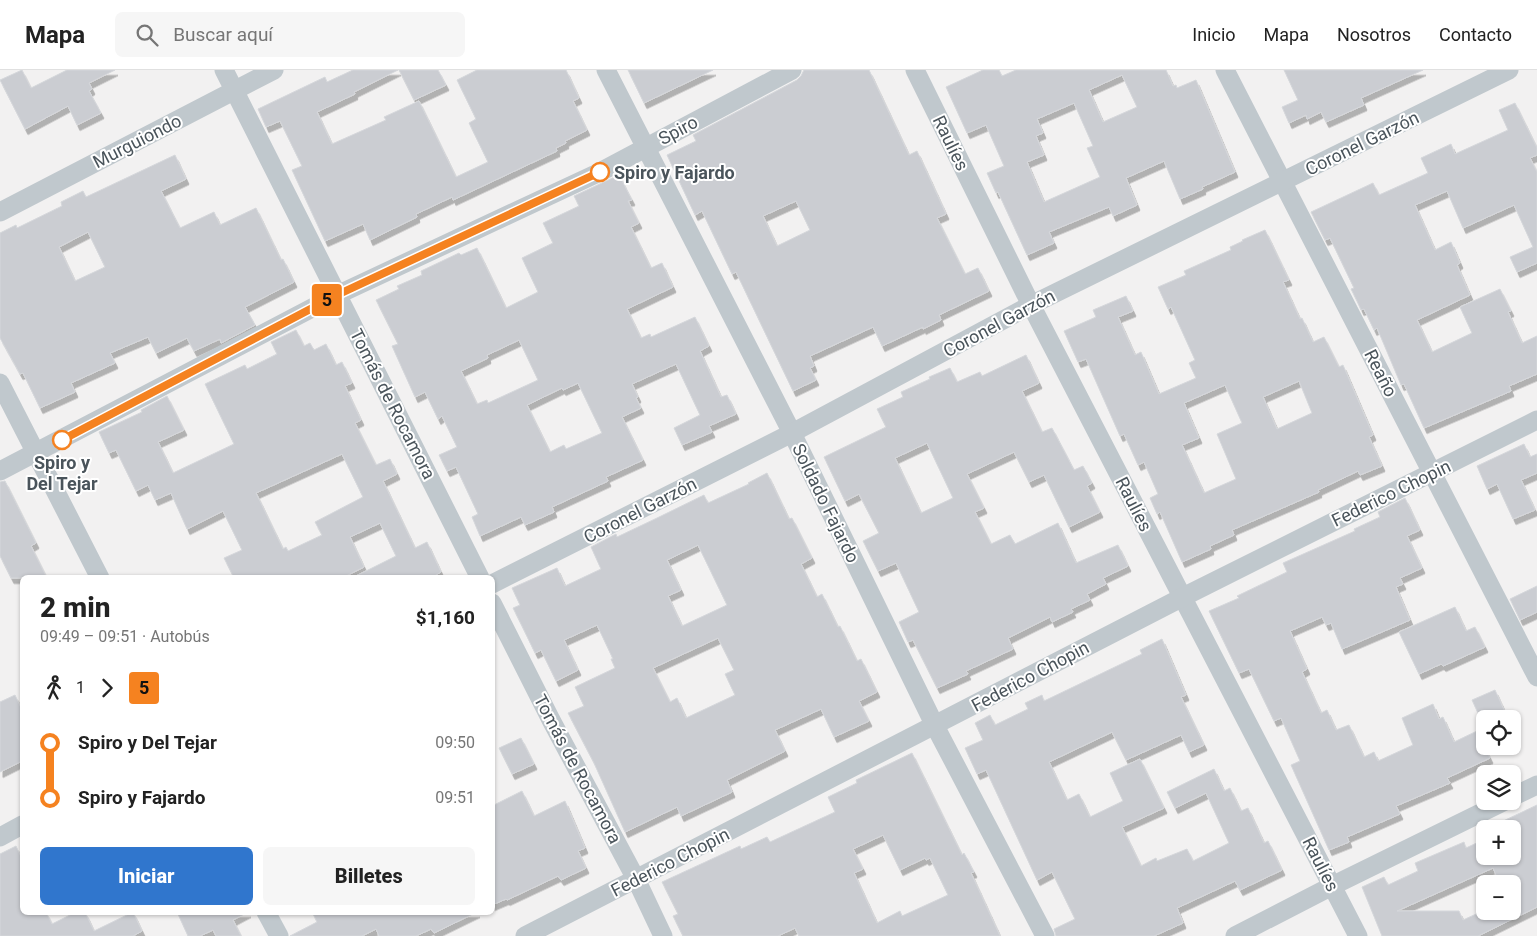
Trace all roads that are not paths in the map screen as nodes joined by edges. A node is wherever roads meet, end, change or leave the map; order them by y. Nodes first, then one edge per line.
1 (224, 70) edge
2 (274, 70) edge
3 (606, 70) edge
4 (792, 70) edge
5 (915, 70) edge
6 (1225, 70) edge
7 (1510, 70) edge
8 (235, 89) junction
9 (646, 148) junction
10 (1283, 183) junction
11 (0, 212) edge
12 (337, 295) junction
13 (1031, 305) junction
14 (0, 383) edge
15 (1537, 420) edge
16 (792, 433) junction
17 (35, 452) junction
18 (0, 472) edge
19 (1432, 472) junction
20 (98, 575) edge
21 (478, 575) edge
22 (495, 582) edge
23 (1183, 597) junction
24 (495, 609) edge
25 (1537, 677) edge
26 (935, 726) junction
27 (1537, 786) edge
28 (1521, 794) edge
29 (1487, 810) edge
30 (20, 825) edge
31 (0, 836) edge
32 (636, 879) junction
33 (1332, 886) junction
34 (268, 915) edge
35 (279, 936) edge
36 (525, 936) edge
37 (663, 936) edge
38 (1045, 936) edge
39 (1235, 936) edge
40 (1358, 936) edge

1 - 8 street, Tomás de Rocamora
2 - 8 street, Murguiondo
3 - 9 street, Soldado Fajardo
4 - 9 street, Spiro
5 - 13 street, Raulíes
6 - 10 street, Reaño
7 - 10 street, Coronel Garzón
8 - 11 street, Murguiondo
8 - 12 street, Tomás de Rocamora
9 - 12 street, Spiro
9 - 16 street, Soldado Fajardo
10 - 13 street, Coronel Garzón
10 - 19 street, Reaño
12 - 17 street, Spiro
12 - 21 street, Tomás de Rocamora
13 - 16 street, Coronel Garzón
13 - 23 street, Raulíes
14 - 17 street
15 - 19 street, Federico Chopin
16 - 22 street, Coronel Garzón
16 - 26 street, Soldado Fajardo
17 - 18 street, Spiro
17 - 20 street
19 - 23 street, Federico Chopin
19 - 25 street, Reaño
23 - 26 street, Federico Chopin
23 - 33 street, Raulíes
24 - 32 street, Tomás de Rocamora
26 - 32 street, Federico Chopin
26 - 38 street, Soldado Fajardo
27 - 28 street
29 - 33 street
30 - 31 street
32 - 36 street, Federico Chopin
32 - 37 street, Tomás de Rocamora
33 - 39 street
33 - 40 street, Raulíes
34 - 35 street

